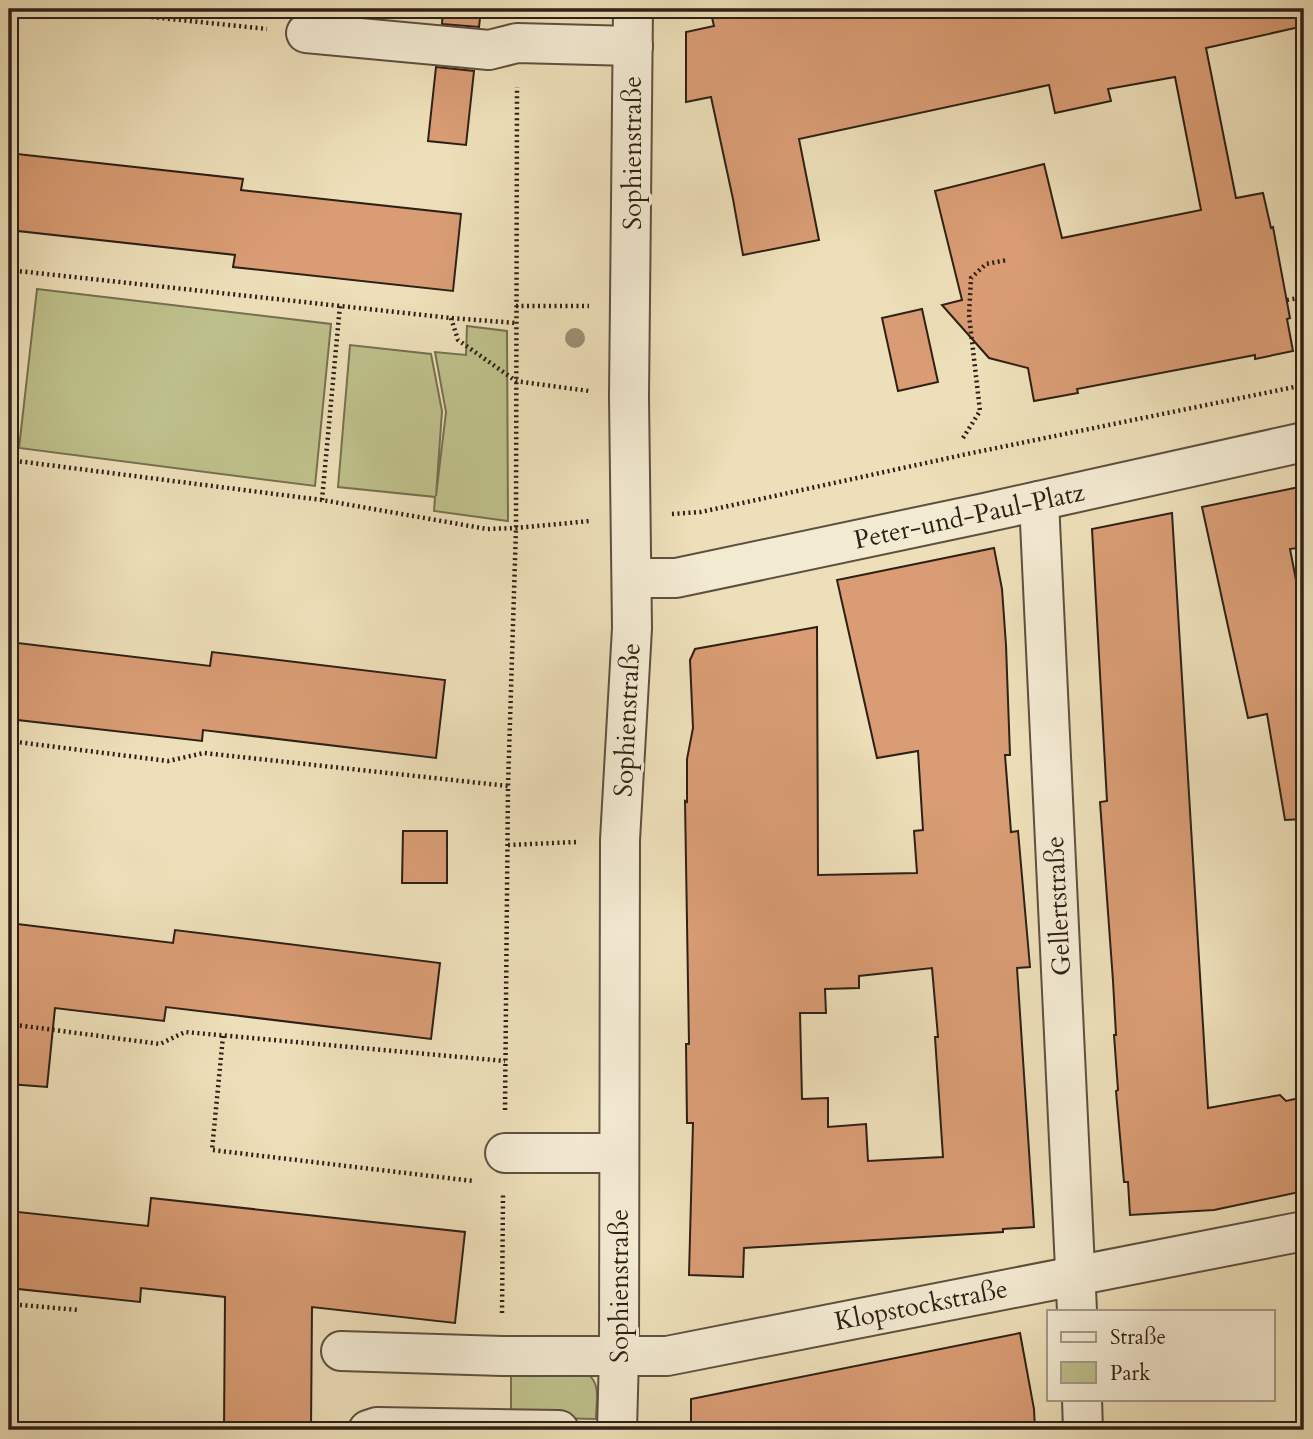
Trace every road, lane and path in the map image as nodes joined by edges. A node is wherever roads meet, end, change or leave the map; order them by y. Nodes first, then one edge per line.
1 (75, 9) edge
2 (633, 27) edge
3 (306, 33) joint
4 (517, 43) junction
5 (1007, 260) dead end
6 (9, 270) edge
7 (1304, 297) edge
8 (1287, 300) dead end
9 (340, 305) junction
10 (516, 306) junction
11 (631, 306) junction
12 (452, 318) junction
13 (516, 323) junction
14 (516, 381) junction
15 (1304, 385) edge
16 (629, 397) junction
17 (963, 438) dead end
18 (1304, 442) edge
19 (9, 460) edge
20 (322, 500) junction
21 (1039, 501) junction
22 (632, 517) junction
23 (516, 528) junction
24 (632, 578) junction
25 (9, 741) edge
26 (508, 786) junction
27 (620, 840) junction
28 (508, 845) junction
29 (9, 1024) edge
30 (223, 1036) junction
31 (505, 1061) junction
32 (618, 1153) junction
33 (504, 1169) junction
34 (1304, 1231) edge
35 (1076, 1293) edge
36 (9, 1304) edge
37 (79, 1310) dead end
38 (341, 1351) dead end
39 (619, 1355) junction
40 (502, 1356) junction
41 (1082, 1400) edge
42 (368, 1430) edge
43 (559, 1430) edge
44 (617, 1430) edge
45 (1083, 1430) edge

1 - 3 path
2 - 4 street
2 - 11 street, Sophienstraße
3 - 4 street
4 - 10 path
5 - 17 path
6 - 9 path
7 - 8 path
9 - 12 path
9 - 20 path
10 - 11 path
10 - 13 path
11 - 16 street, Sophienstraße
12 - 13 path
12 - 14 path
13 - 14 path
14 - 16 path
14 - 23 path
15 - 22 path
16 - 22 street, Sophienstraße
18 - 21 street, Peter-und-Paul-Platz
19 - 20 path
20 - 23 path
21 - 24 street, Peter-und-Paul-Platz
21 - 35 street, Gellertstraße
22 - 23 path
22 - 24 street, Sophienstraße
23 - 26 path
24 - 27 street, Sophienstraße
25 - 26 path
26 - 28 path
27 - 28 path
27 - 32 street, Sophienstraße
28 - 31 path
29 - 30 path
30 - 31 path
30 - 33 path
31 - 33 path
32 - 33 street
32 - 39 street, Sophienstraße
33 - 40 path
34 - 35 street, Klopstockstraße
35 - 39 street, Klopstockstraße
36 - 37 path
38 - 40 street, Klopstockstraße
39 - 40 street, Klopstockstraße
39 - 44 street, Sophienstraße
41 - 45 street
42 - 43 street

